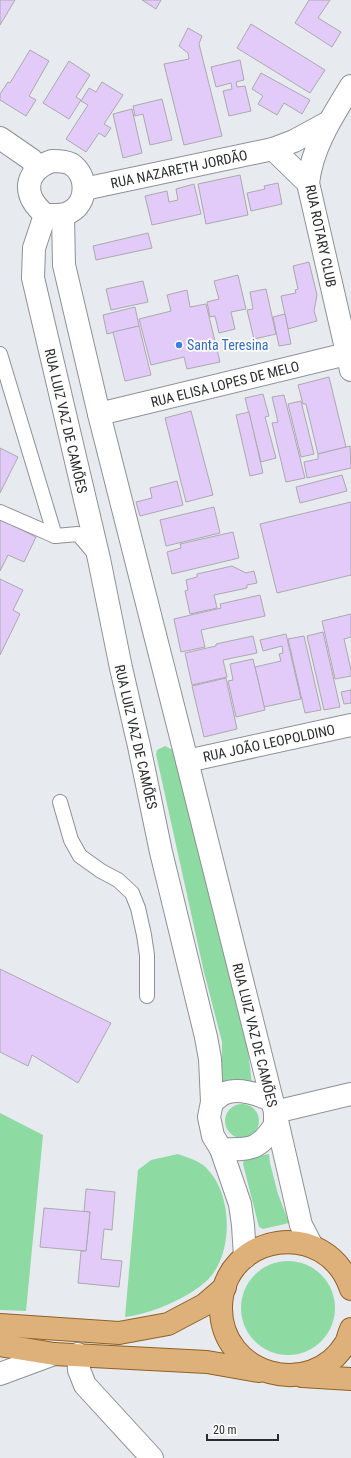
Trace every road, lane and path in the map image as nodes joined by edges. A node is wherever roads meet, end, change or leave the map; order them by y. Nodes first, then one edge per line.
1 (351, 86) edge
2 (329, 122) junction
3 (0, 138) edge
4 (273, 149) junction
5 (36, 170) junction
6 (308, 183) junction
7 (84, 189) junction
8 (54, 215) junction
9 (0, 354) edge
10 (350, 359) edge
11 (99, 414) junction
12 (0, 512) edge
13 (55, 536) junction
14 (99, 559) junction
15 (351, 725) edge
16 (187, 761) junction
17 (60, 802) dead end
18 (147, 996) dead end
19 (351, 1094) edge
20 (212, 1102) junction
21 (273, 1107) junction
22 (221, 1149) junction
23 (312, 1246) junction
24 (245, 1257) junction
25 (225, 1287) junction
26 (351, 1289) edge
27 (0, 1325) edge
28 (351, 1329) edge
29 (0, 1345) edge
30 (54, 1354) junction
31 (78, 1354) junction
32 (264, 1371) junction
33 (0, 1374) edge
34 (289, 1376) junction
35 (351, 1379) edge
36 (152, 1458) edge

1 - 2 street, RUA ROTARY CLUB
2 - 4 street, RUA NAZARETH JORDÃO
2 - 6 street, RUA ROTARY CLUB
3 - 5 street
4 - 6 street
4 - 7 street, RUA NAZARETH JORDÃO
5 - 7 street
5 - 8 street
6 - 10 street, RUA ROTARY CLUB
7 - 8 street
8 - 11 street, RUA LUIZ VAZ DE CAMÕES
8 - 14 street, RUA LUIZ VAZ DE CAMÕES
9 - 13 lane
10 - 11 street, RUA ELISA LOPES DE MELO
11 - 16 street, RUA LUIZ VAZ DE CAMÕES
12 - 13 lane
13 - 14 lane
14 - 20 street, RUA LUIZ VAZ DE CAMÕES
15 - 16 street, RUA JOÃO LEOPOLDINO
16 - 21 street, RUA LUIZ VAZ DE CAMÕES
17 - 18 lane
19 - 21 street
20 - 21 street
20 - 22 street, RUA LUIZ VAZ DE CAMÕES
21 - 22 street
21 - 23 street, RUA LUIZ VAZ DE CAMÕES
22 - 24 street, RUA LUIZ VAZ DE CAMÕES
23 - 24 main road
23 - 26 main road
24 - 25 main road
25 - 27 main road
25 - 32 main road
28 - 34 main road
29 - 30 main road
30 - 31 main road
30 - 33 street
31 - 32 main road
31 - 36 street
32 - 34 main road
34 - 35 main road

